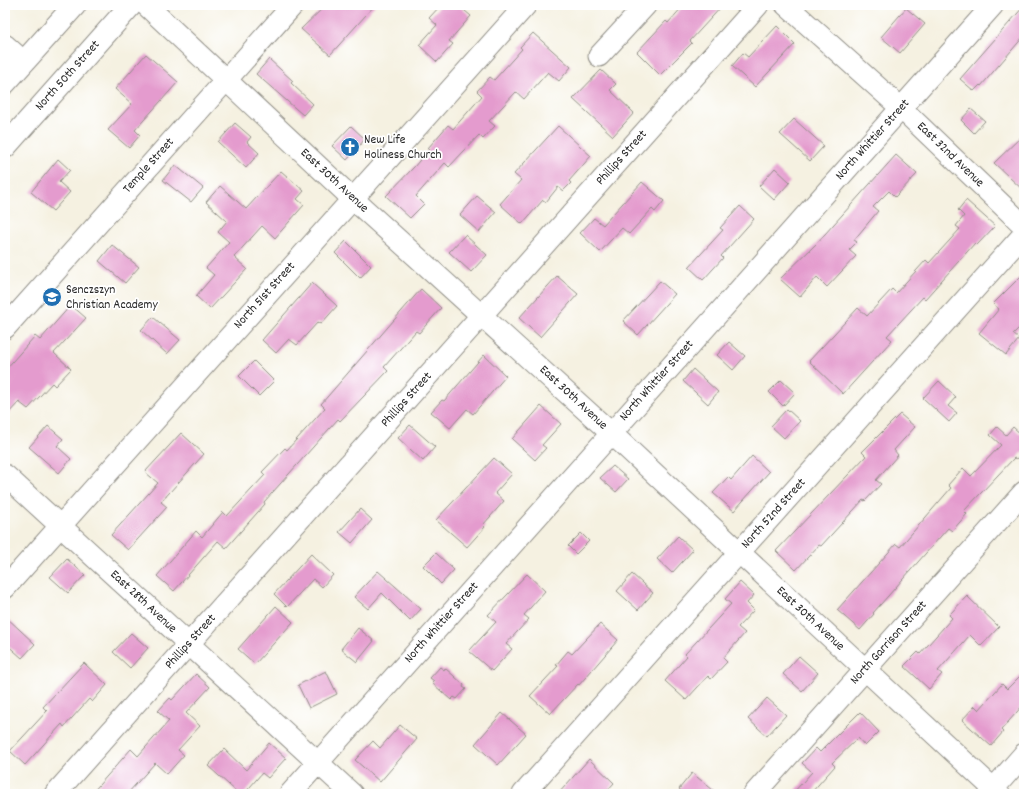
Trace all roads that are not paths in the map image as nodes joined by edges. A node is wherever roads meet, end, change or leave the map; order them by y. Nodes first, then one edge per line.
1 (75, 5) edge
2 (131, 5) edge
3 (146, 5) edge
4 (293, 5) edge
5 (526, 5) edge
6 (646, 5) edge
7 (758, 5) edge
8 (786, 5) edge
9 (994, 5) edge
10 (5, 45) edge
11 (599, 56) dead end
12 (24, 62) junction
13 (226, 80) junction
14 (5, 83) edge
15 (901, 108) junction
16 (5, 147) edge
17 (353, 199) junction
18 (1024, 226) edge
19 (1024, 234) edge
20 (483, 315) junction
21 (5, 328) edge
22 (611, 433) junction
23 (5, 475) edge
24 (1024, 492) edge
25 (60, 526) junction
26 (739, 553) junction
27 (5, 588) edge
28 (189, 644) junction
29 (865, 671) junction
30 (1024, 754) edge
31 (318, 763) junction
32 (994, 792) edge
33 (55, 794) edge
34 (290, 794) edge
35 (352, 794) edge
36 (523, 794) edge
37 (754, 794) edge

1 - 12 main road
2 - 16 main road, North 50th Street
3 - 13 street, East 30th Avenue
4 - 13 street, Temple Street
5 - 17 street, North 51st Street
6 - 11 street
7 - 20 street, Phillips Street
8 - 15 street, East 32nd Avenue
9 - 15 street, North Whittier Street
10 - 12 street
12 - 14 main road
13 - 17 street, East 30th Avenue
13 - 21 street, Temple Street
15 - 18 street, East 32nd Avenue
15 - 22 street, North Whittier Street
17 - 20 street, East 30th Avenue
17 - 25 street, North 51st Street
19 - 26 street, North 52nd Street
20 - 22 street, East 30th Avenue
20 - 28 street, Phillips Street
22 - 26 street, East 30th Avenue
22 - 31 street, North Whittier Street
23 - 25 street, East 28th Avenue
24 - 29 street, North Garrison Street
25 - 27 street, North 51st Street
25 - 28 street, East 28th Avenue
26 - 29 street, East 30th Avenue
26 - 36 street, North 52nd Street
28 - 31 street, East 28th Avenue
28 - 33 street, Phillips Street
29 - 32 street, East 30th Avenue
29 - 37 street, North Garrison Street
30 - 32 street
31 - 34 street, North Whittier Street
31 - 35 street, East 28th Avenue

